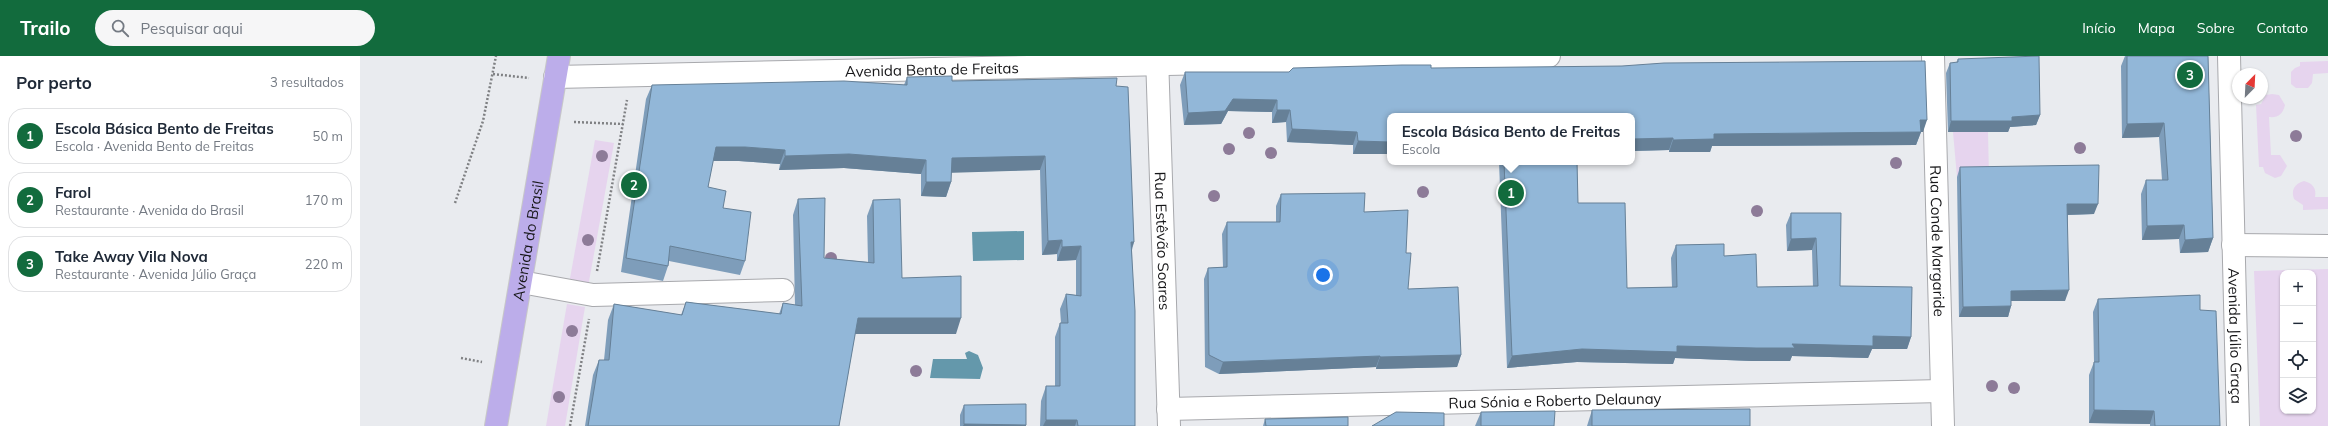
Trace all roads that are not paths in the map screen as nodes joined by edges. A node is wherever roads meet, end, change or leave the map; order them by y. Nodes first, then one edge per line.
1 (559, 56) edge
2 (1549, 56) edge
3 (1933, 56) edge
4 (2229, 56) edge
5 (1158, 61) edge
6 (555, 77) junction
7 (2234, 245) junction
8 (2328, 246) edge
9 (521, 282) junction
10 (783, 290) dead end
11 (1942, 391) junction
12 (1168, 417) edge
13 (496, 426) edge
14 (1943, 426) edge
15 (2238, 426) edge

1 - 6 main road, Avenida do Brasil
2 - 5 street, Avenida Bento de Freitas
3 - 11 street, Rua Conde Margaride
4 - 7 street, Avenida Júlio Graça
5 - 6 street, Avenida Bento de Freitas
5 - 12 street, Rua Estêvão Soares
6 - 9 main road, Avenida do Brasil
7 - 8 street
7 - 15 street, Avenida Júlio Graça
9 - 10 street
9 - 13 main road, Avenida do Brasil
11 - 12 street, Rua Sónia e Roberto Delaunay
11 - 14 street, Rua Conde Margaride

